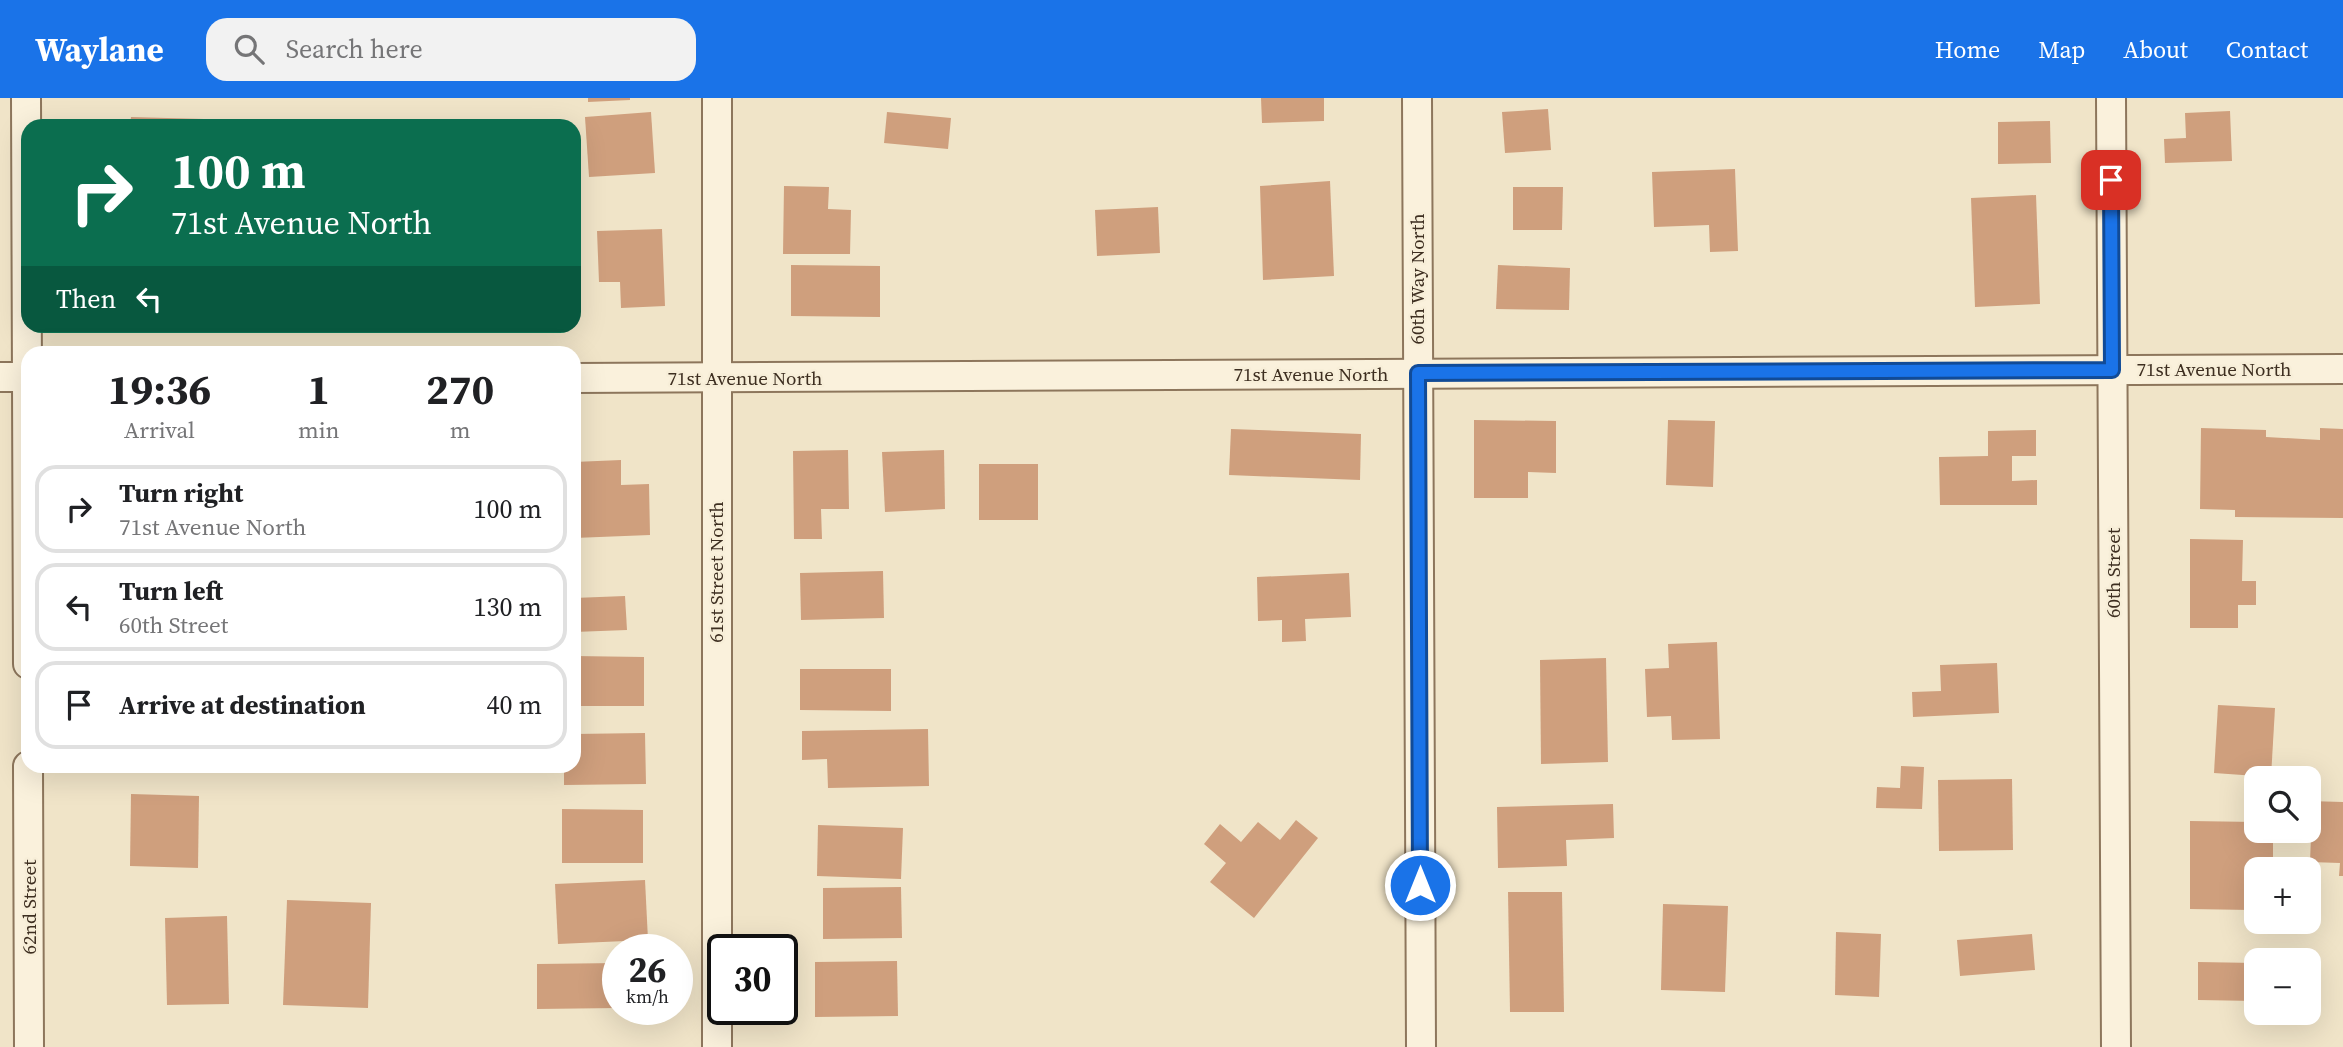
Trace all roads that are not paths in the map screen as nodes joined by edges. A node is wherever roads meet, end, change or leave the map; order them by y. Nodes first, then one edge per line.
1 (26, 98) edge
2 (717, 98) edge
3 (1417, 98) edge
4 (2111, 98) edge
5 (26, 119) edge
6 (2343, 369) edge
7 (2112, 370) junction
8 (1418, 373) junction
9 (0, 377) edge
10 (21, 377) edge
11 (581, 378) edge
12 (716, 378) junction
13 (28, 773) edge
14 (29, 1047) edge
15 (717, 1047) edge
16 (1421, 1047) edge
17 (2116, 1047) edge

1 - 5 street
2 - 12 street, 61st Street North
3 - 8 street, 60th Way North
4 - 7 street, 60th Street
6 - 7 street, 71st Avenue North
7 - 8 street, 71st Avenue North
7 - 17 street, 60th Street
8 - 12 street, 71st Avenue North
8 - 16 street, 60th Way North
9 - 10 street
11 - 12 street, 71st Avenue North
12 - 15 street, 61st Street North
13 - 14 street, 62nd Street

